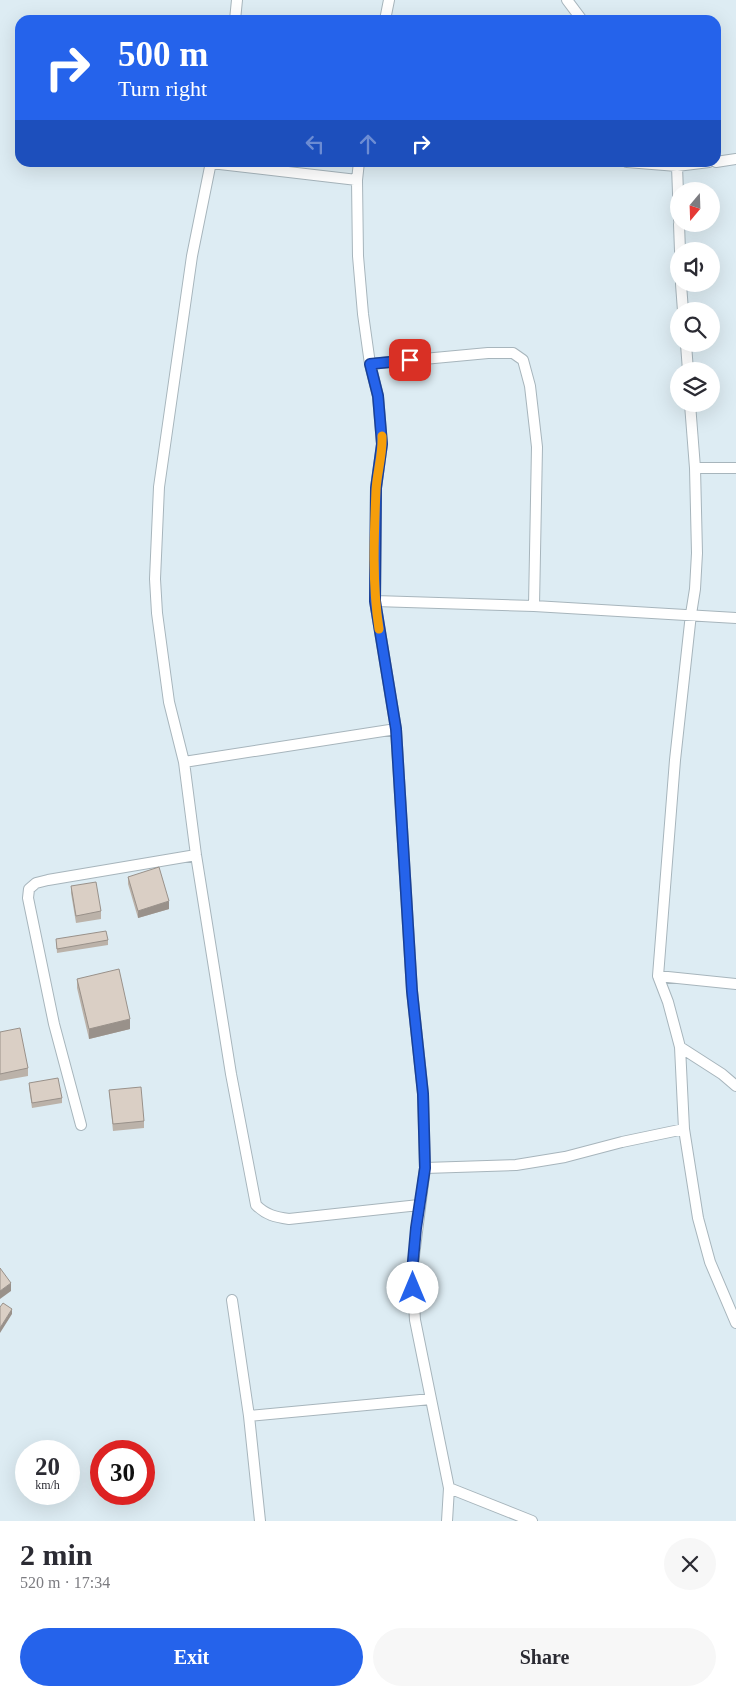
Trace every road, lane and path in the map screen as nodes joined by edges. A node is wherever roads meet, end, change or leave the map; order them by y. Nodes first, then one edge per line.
1 (237, 0) edge
2 (389, 0) edge
3 (567, 0) edge
4 (236, 15) edge
5 (386, 15) edge
6 (578, 15) edge
7 (736, 160) edge
8 (721, 162) edge
9 (210, 167) edge
10 (252, 167) edge
11 (358, 167) edge
12 (677, 167) edge
13 (357, 180) junction
14 (678, 182) edge
15 (370, 364) junction
16 (691, 412) edge
17 (695, 468) junction
18 (736, 468) edge
19 (375, 601) junction
20 (534, 606) junction
21 (691, 614) junction
22 (736, 618) edge
23 (396, 729) junction
24 (184, 762) junction
25 (196, 855) junction
26 (658, 976) junction
27 (736, 984) edge
28 (680, 1047) junction
29 (736, 1086) edge
30 (81, 1125) dead end
31 (684, 1129) junction
32 (425, 1168) junction
33 (419, 1205) junction
34 (232, 1300) dead end
35 (736, 1323) edge
36 (431, 1399) junction
37 (249, 1416) junction
38 (449, 1488) junction
39 (260, 1521) edge
40 (447, 1521) edge
41 (532, 1521) edge

1 - 4 street
2 - 5 street
3 - 6 street
7 - 8 street
9 - 24 street
10 - 13 street
11 - 13 street
12 - 14 street
13 - 15 street
15 - 19 street
15 - 20 street
16 - 17 street
17 - 18 street
17 - 21 street
19 - 20 street
19 - 23 street
20 - 21 street
21 - 22 street
21 - 26 street
23 - 24 street
23 - 32 street
24 - 25 street
25 - 30 street
25 - 33 street
26 - 27 street
26 - 28 street
28 - 29 street
28 - 31 street
31 - 32 street
31 - 35 street
32 - 33 street
33 - 36 street
34 - 37 street
36 - 37 street
36 - 38 street
37 - 39 street
38 - 40 street
38 - 41 street

